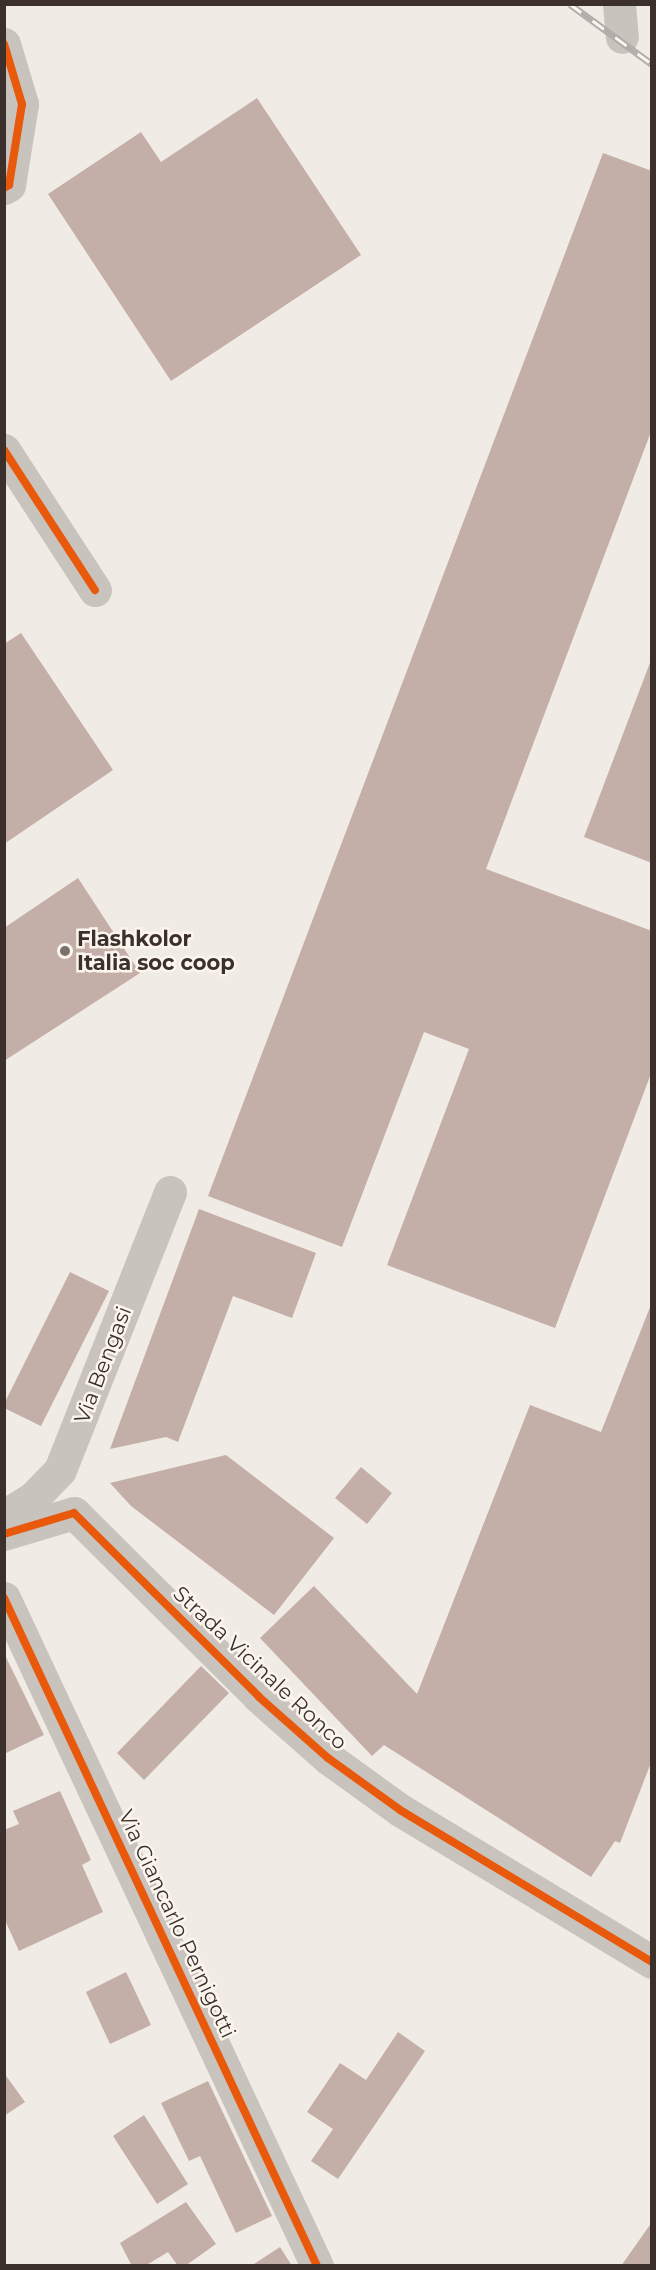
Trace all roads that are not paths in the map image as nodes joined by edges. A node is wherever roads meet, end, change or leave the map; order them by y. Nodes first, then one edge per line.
1 (619, 4) edge
2 (622, 37) dead end
3 (4, 44) edge
4 (4, 188) edge
5 (4, 450) edge
6 (95, 590) dead end
7 (170, 1192) dead end
8 (4, 1516) edge
9 (4, 1534) edge
10 (4, 1598) edge
11 (651, 1962) edge
12 (316, 2265) edge

1 - 2 street
3 - 4 street
5 - 6 street
7 - 8 street, Via Bengasi
9 - 11 street, Strada Vicinale Ronco
10 - 12 street, Via Giancarlo Pernigotti

